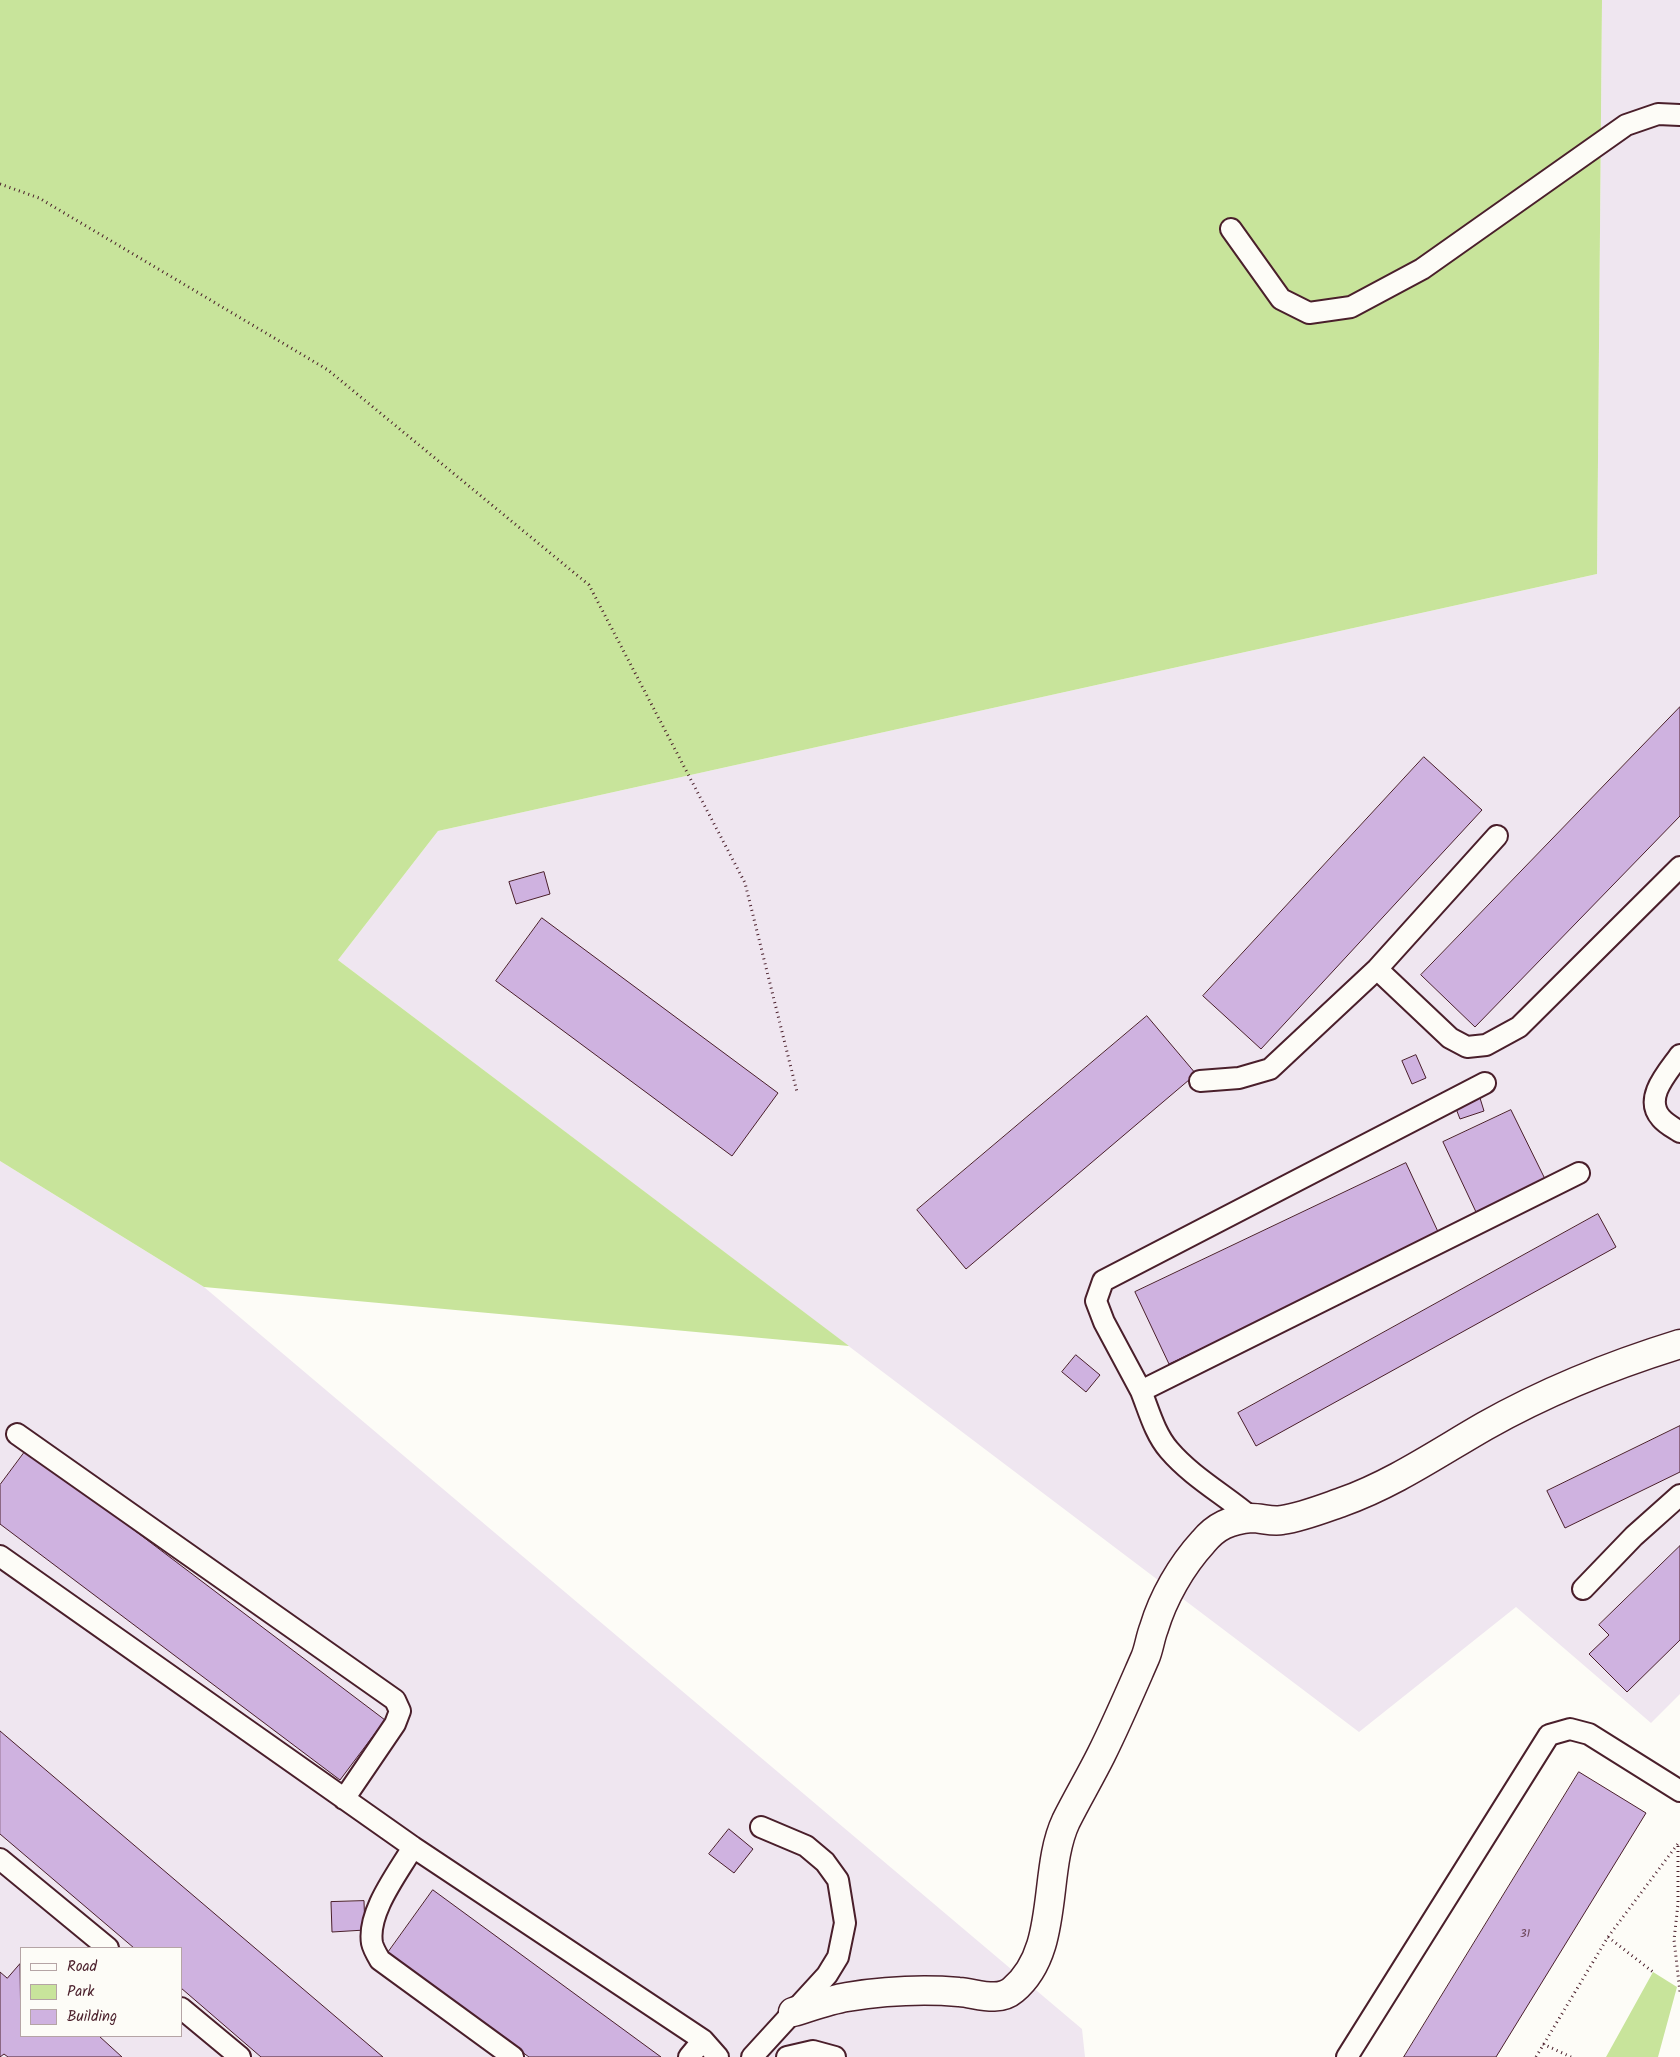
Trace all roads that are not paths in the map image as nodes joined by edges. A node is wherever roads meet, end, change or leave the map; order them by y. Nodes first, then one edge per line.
1 (1680, 115) edge
2 (1231, 229) dead end
3 (1497, 836) dead end
4 (1680, 867) edge
5 (1377, 969) junction
6 (1680, 1056) edge
7 (1200, 1081) dead end
8 (1486, 1083) dead end
9 (1680, 1132) edge
10 (1578, 1173) dead end
11 (1680, 1344) edge
12 (1141, 1392) junction
13 (17, 1434) dead end
14 (1680, 1495) edge
15 (1252, 1518) junction
16 (0, 1556) edge
17 (1583, 1589) dead end
18 (1680, 1791) edge
19 (344, 1799) junction
20 (761, 1827) dead end
21 (413, 1847) junction
22 (0, 1859) edge
23 (107, 1947) edge
24 (182, 2009) edge
25 (793, 2012) junction
26 (703, 2040) junction
27 (240, 2057) edge
28 (513, 2057) edge
29 (689, 2057) edge
30 (718, 2057) edge
31 (752, 2057) edge
32 (787, 2057) edge
33 (835, 2057) edge
34 (1346, 2057) edge

1 - 2 lane
3 - 5 lane
4 - 5 lane
5 - 7 lane
6 - 9 lane
8 - 12 lane
10 - 12 lane
11 - 15 street
12 - 15 lane
13 - 19 lane
14 - 17 lane
15 - 25 street
16 - 19 lane
18 - 34 lane
19 - 21 lane
20 - 25 lane
21 - 26 lane
21 - 28 lane
22 - 23 lane
24 - 27 lane
25 - 31 lane
26 - 29 lane
26 - 30 lane
32 - 33 lane

